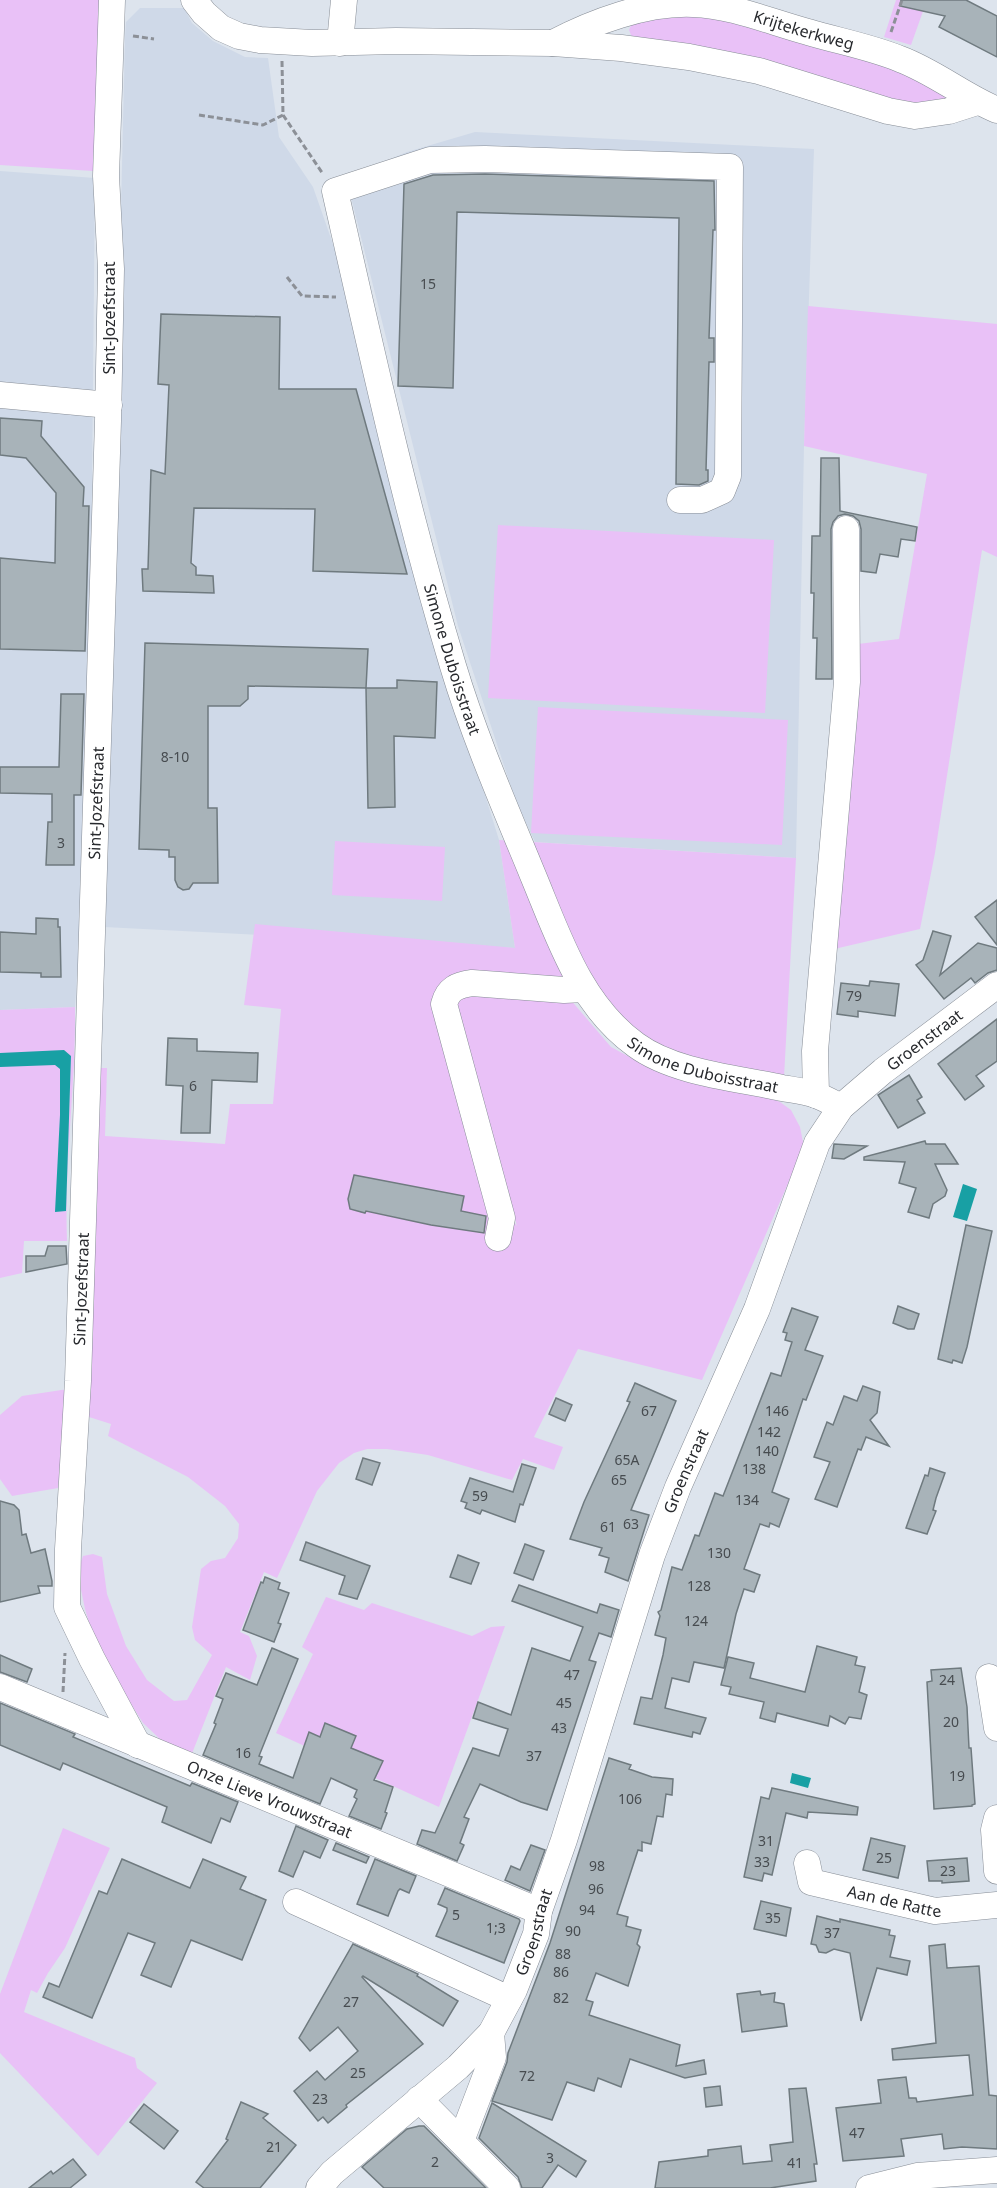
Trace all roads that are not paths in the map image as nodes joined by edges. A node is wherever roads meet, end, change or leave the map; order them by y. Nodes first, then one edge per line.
1 (112, 0) edge
2 (194, 0) edge
3 (344, 0) edge
4 (610, 8) edge
5 (553, 42) junction
6 (340, 43) junction
7 (621, 48) junction
8 (987, 106) edge
9 (0, 395) edge
10 (0, 412) edge
11 (109, 413) junction
12 (680, 500) dead end
13 (846, 528) dead end
14 (997, 985) edge
15 (584, 989) junction
16 (816, 1095) junction
17 (841, 1107) junction
18 (498, 1238) dead end
19 (989, 1677) dead end
20 (0, 1687) edge
21 (997, 1728) edge
22 (138, 1745) junction
23 (997, 1818) edge
24 (807, 1863) dead end
25 (997, 1871) edge
26 (296, 1902) dead end
27 (997, 1905) edge
28 (539, 1911) junction
29 (509, 1999) junction
30 (491, 2033) junction
31 (419, 2099) junction
32 (461, 2141) junction
33 (997, 2170) edge
34 (319, 2188) edge
35 (507, 2188) edge
36 (869, 2188) edge

1 - 11 street, Sint-Jozefstraat
2 - 6 street, Krijtekerkweg
3 - 6 street
4 - 5 street, Krijtekerkweg
4 - 7 street
4 - 8 street, Krijtekerkweg
5 - 6 street, Krijtekerkweg
5 - 7 street, Krijtekerkweg
7 - 8 street, Krijtekerkweg
9 - 11 street
10 - 11 street
11 - 22 street, Sint-Jozefstraat
12 - 15 street, Simone Duboisstraat
13 - 16 street
14 - 17 street, Groenstraat
15 - 16 street, Simone Duboisstraat
15 - 18 street
16 - 17 street, Simone Duboisstraat
17 - 28 street, Groenstraat
19 - 21 street
20 - 22 street, Onze Lieve Vrouwstraat
22 - 28 street, Onze Lieve Vrouwstraat
23 - 25 street
24 - 27 street, Aan de Ratte
26 - 29 street
28 - 29 street, Groenstraat
29 - 30 street, Groenstraat
30 - 31 street, Groenstraat
30 - 32 street, Groenstraat
31 - 32 street
31 - 34 street, Groenstraat
32 - 35 street
33 - 36 street

